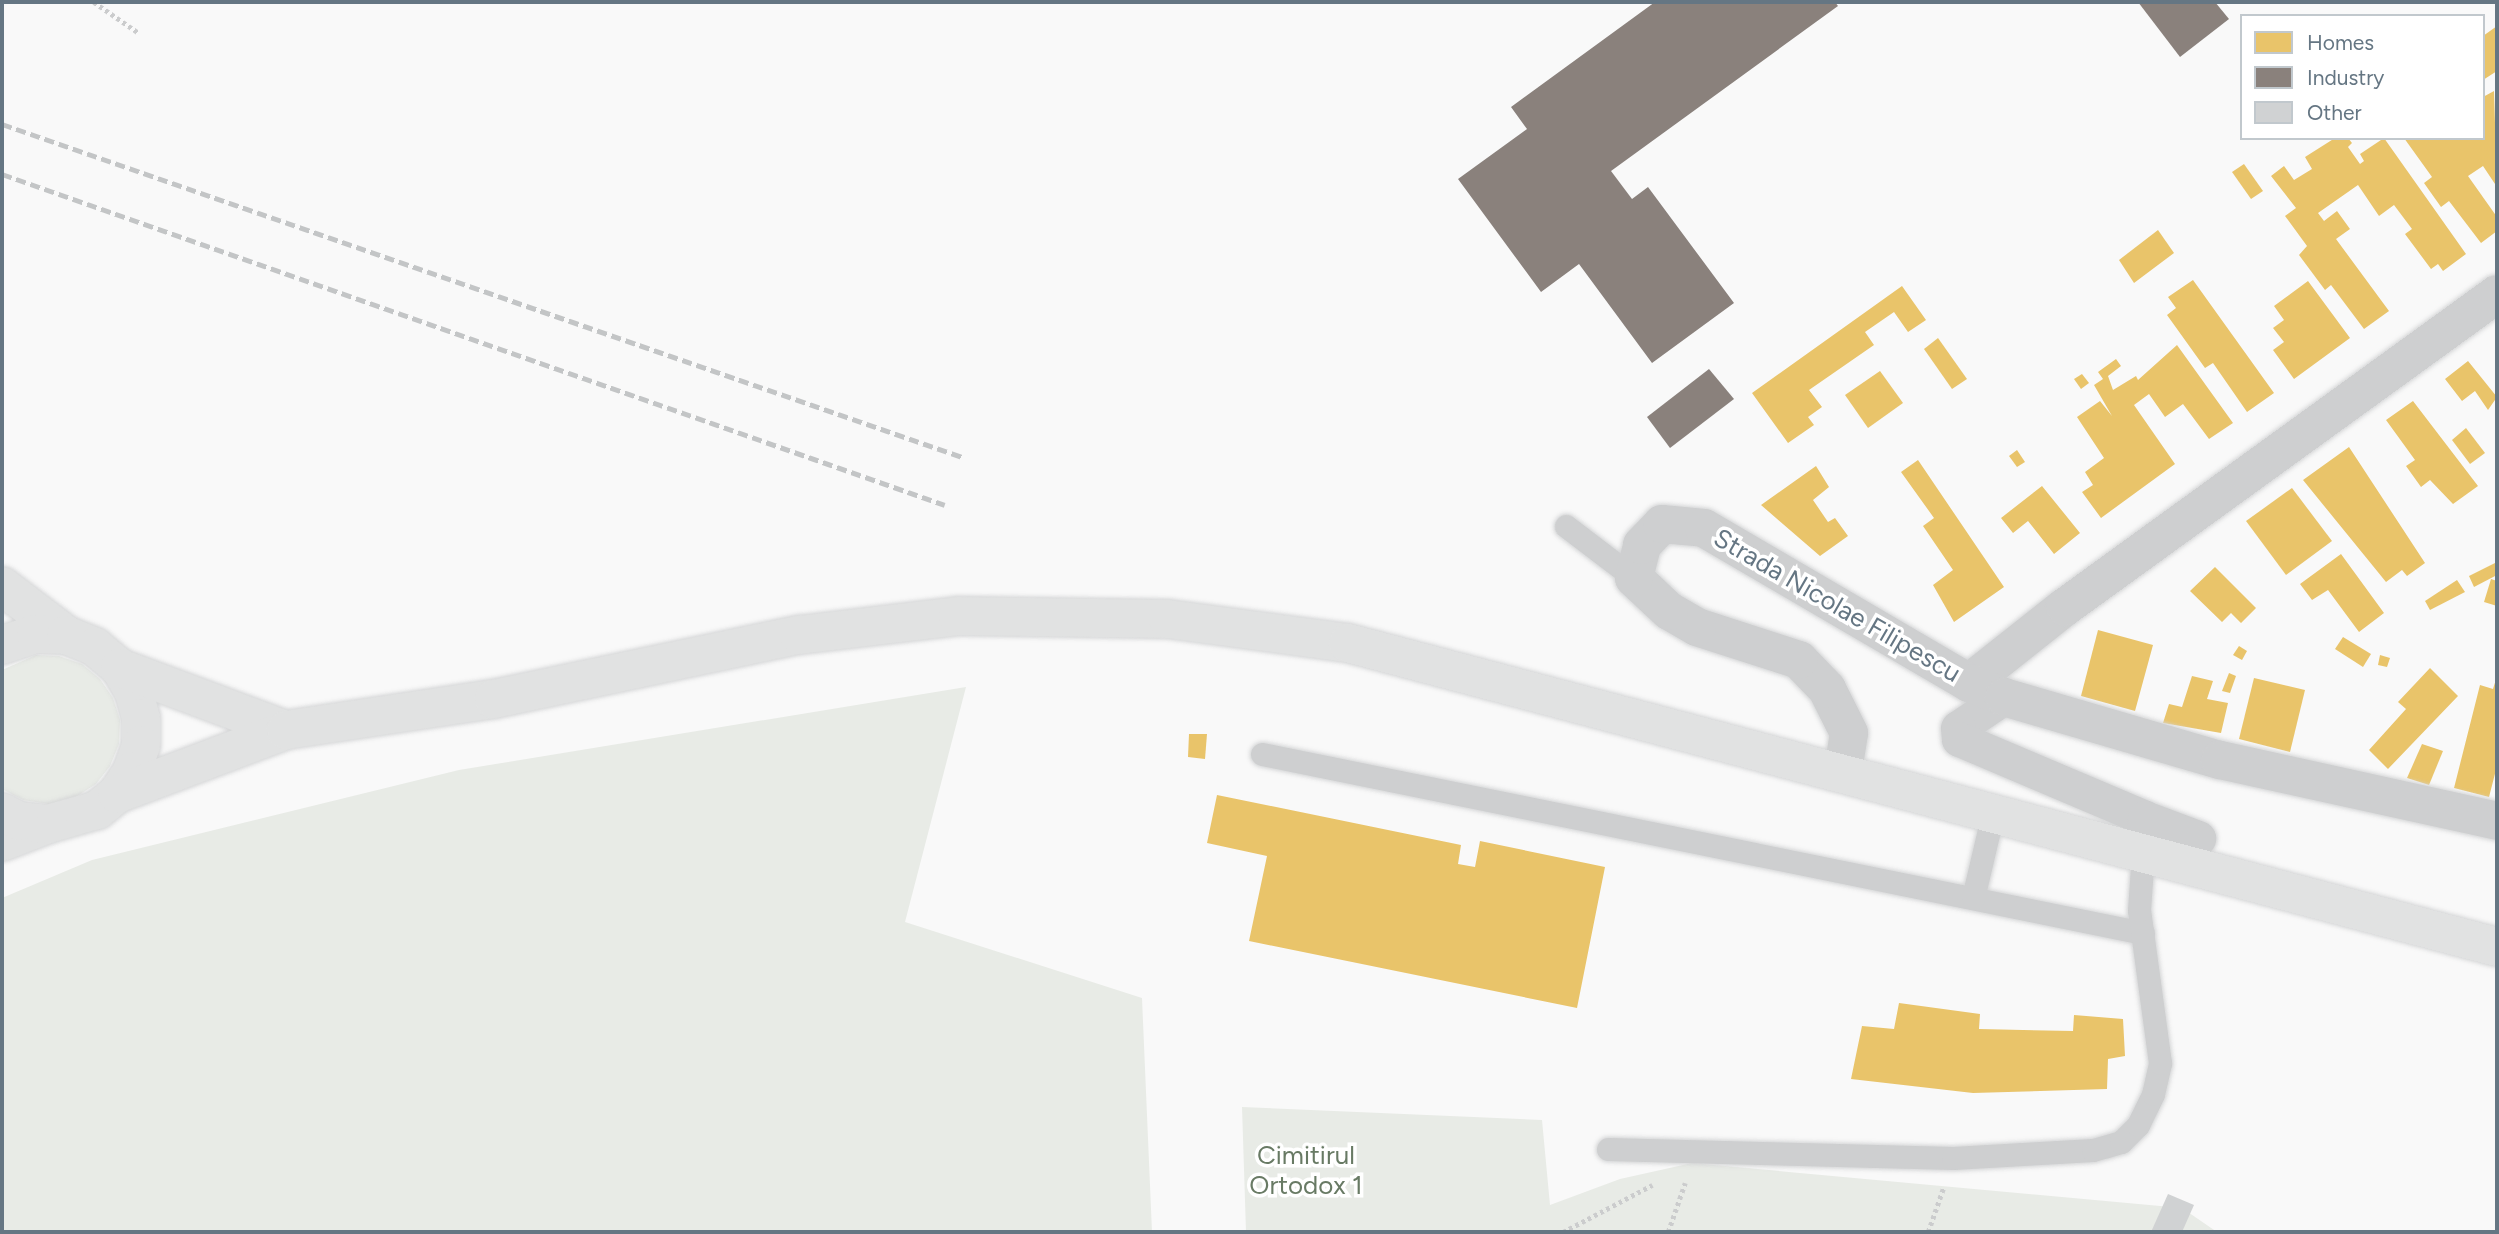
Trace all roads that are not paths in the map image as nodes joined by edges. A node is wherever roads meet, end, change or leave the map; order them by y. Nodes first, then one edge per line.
1 (2497, 294) edge
2 (1566, 526) dead end
3 (1634, 578) junction
4 (2, 586) edge
5 (66, 635) junction
6 (2, 645) edge
7 (120, 668) junction
8 (1987, 690) junction
9 (286, 730) junction
10 (1262, 754) dead end
11 (1843, 771) junction
12 (117, 794) junction
13 (2, 812) edge
14 (1993, 813) junction
15 (2497, 821) edge
16 (48, 824) junction
17 (2144, 836) junction
18 (2198, 838) dead end
19 (2, 842) edge
20 (1973, 898) junction
21 (2143, 933) junction
22 (2497, 947) edge
23 (1608, 1149) dead end

1 - 8 street, Strada Nicolae Filipescu
2 - 3 lane
3 - 8 street, Strada Nicolae Filipescu
3 - 11 street
4 - 5 main road
5 - 6 main road
5 - 7 main road
7 - 9 main road
7 - 12 main road
8 - 15 street, Strada Nicolae Filipescu
8 - 17 street
9 - 11 main road
9 - 12 main road
10 - 20 lane
11 - 14 main road
12 - 16 main road
13 - 16 main road
14 - 17 main road
14 - 20 lane
16 - 19 main road
17 - 18 street
17 - 21 lane
17 - 22 main road
20 - 21 lane
21 - 23 lane

